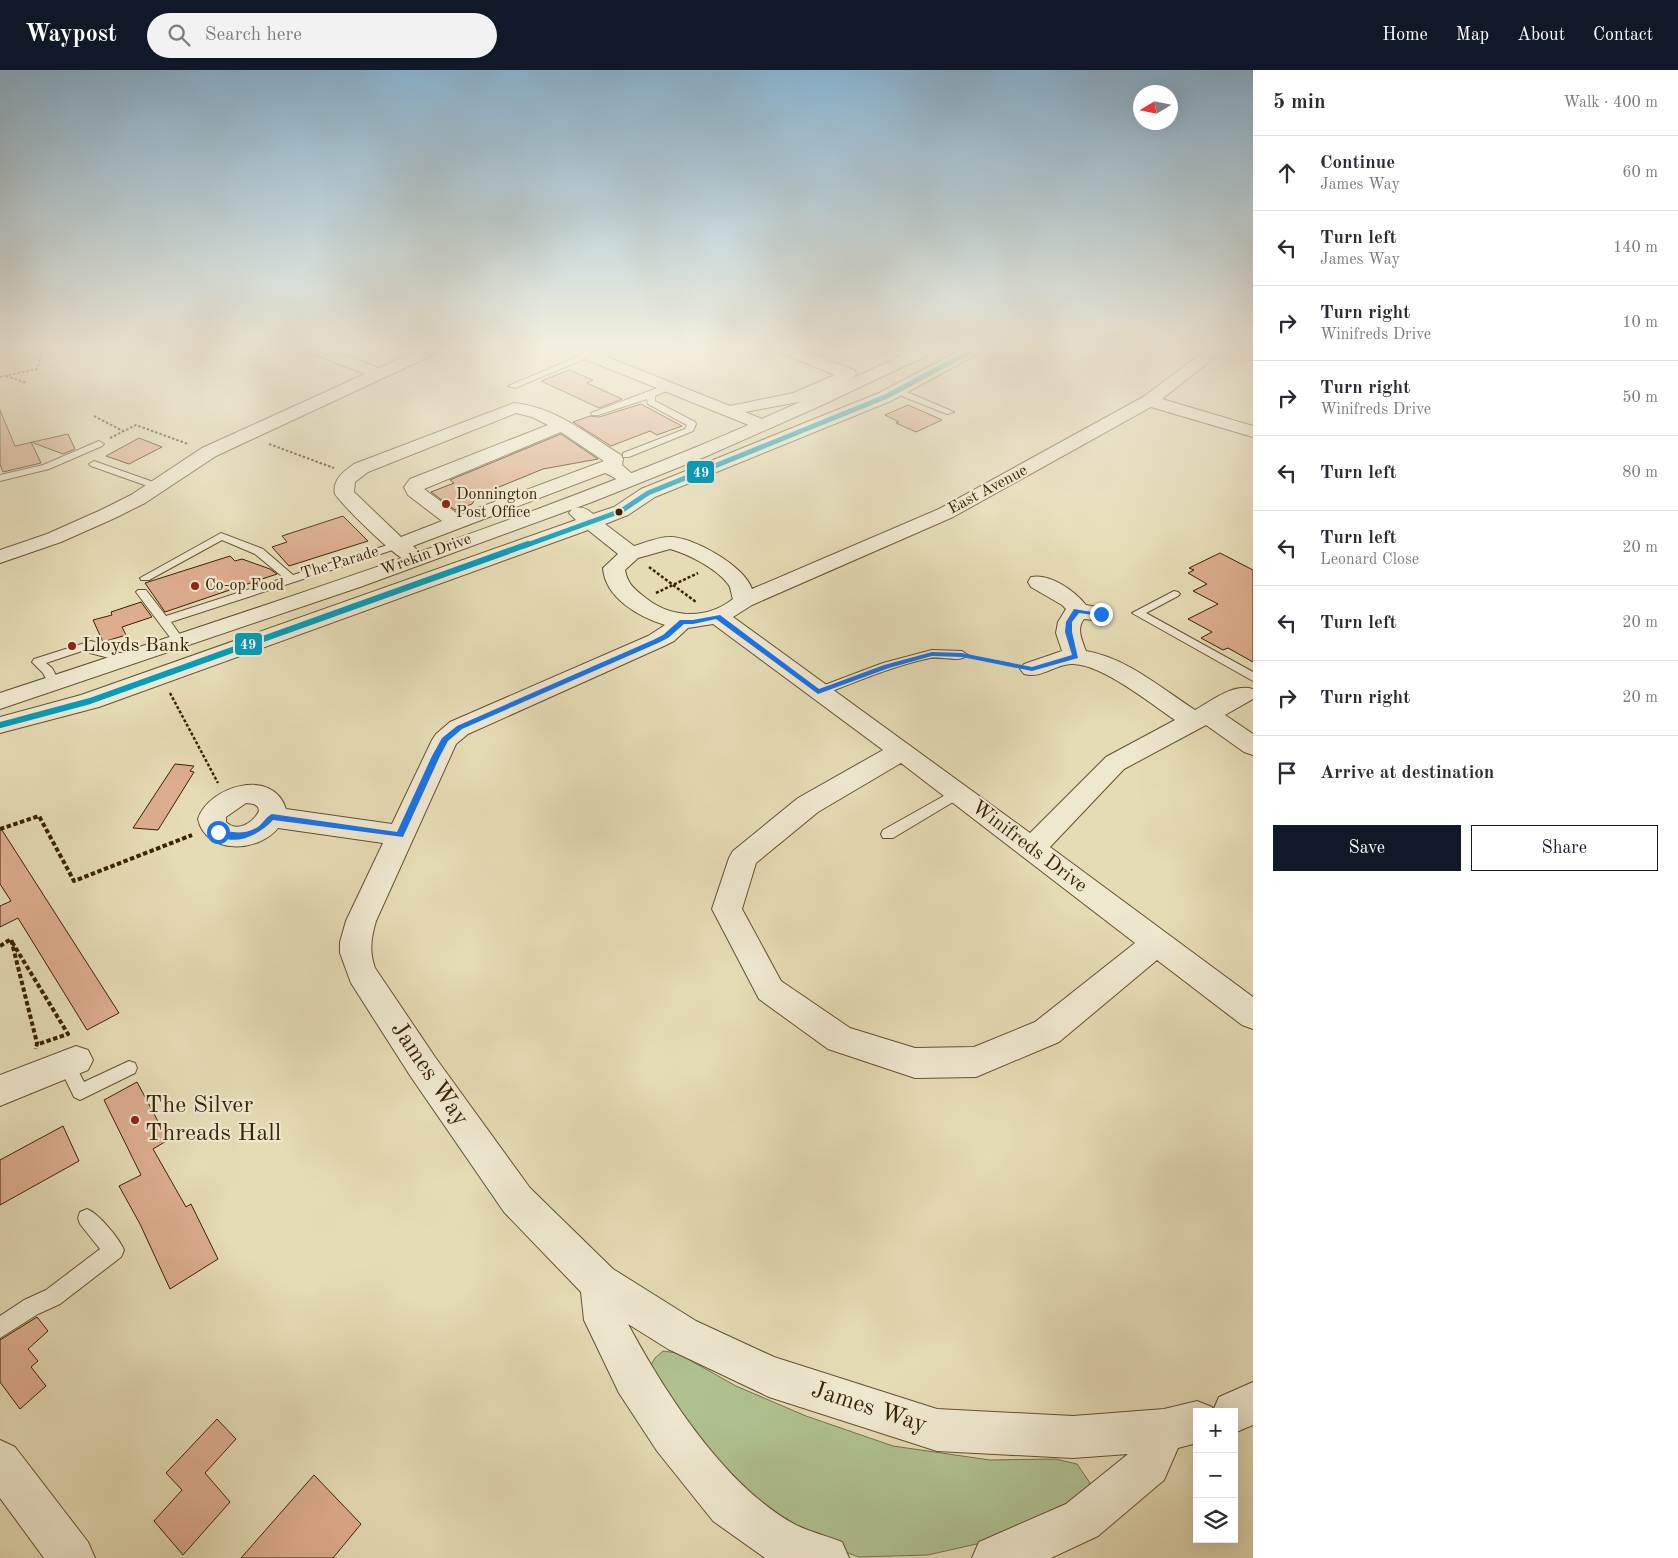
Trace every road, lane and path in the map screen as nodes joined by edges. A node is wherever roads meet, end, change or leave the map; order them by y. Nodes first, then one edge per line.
1 (100, 419) edge
2 (277, 419) edge
3 (485, 419) edge
4 (549, 419) edge
5 (684, 419) edge
6 (748, 419) edge
7 (774, 419) edge
8 (826, 419) edge
9 (1117, 419) edge
10 (1211, 419) edge
11 (761, 425) junction
12 (561, 426) junction
13 (123, 432) junction
14 (1253, 432) edge
15 (243, 435) junction
16 (99, 444) joint
17 (210, 452) junction
18 (619, 461) junction
19 (94, 464) dead end
20 (351, 474) junction
21 (0, 478) edge
22 (629, 480) junction
23 (156, 486) junction
24 (568, 504) junction
25 (455, 522) junction
26 (590, 522) junction
27 (398, 545) junction
28 (631, 554) junction
29 (0, 557) edge
30 (417, 559) junction
31 (717, 564) junction
32 (145, 578) dead end
33 (290, 578) junction
34 (1039, 582) dead end
35 (672, 585) junction
36 (142, 592) dead end
37 (1174, 594) dead end
38 (744, 600) junction
39 (635, 602) junction
40 (1076, 611) junction
41 (1101, 614) dead end
42 (717, 616) junction
43 (164, 620) junction
44 (682, 622) junction
45 (179, 642) junction
46 (962, 655) joint
47 (1076, 656) junction
48 (1032, 669) joint
49 (160, 675) junction
50 (1250, 687) edge
51 (818, 692) junction
52 (0, 701) edge
53 (1201, 718) junction
54 (0, 725) edge
55 (1253, 746) edge
56 (902, 751) junction
57 (958, 793) junction
58 (227, 800) junction
59 (272, 817) junction
60 (214, 826) junction
61 (0, 829) edge
62 (888, 834) dead end
63 (400, 835) junction
64 (1032, 848) junction
65 (11, 940) junction
66 (1156, 943) junction
67 (0, 946) edge
68 (1253, 1015) edge
69 (36, 1045) junction
70 (71, 1062) joint
71 (129, 1068) dead end
72 (13, 1086) edge
73 (87, 1218) dead end
74 (599, 1283) junction
75 (0, 1328) edge
76 (1253, 1403) edge
77 (1238, 1410) edge
78 (1180, 1426) edge
79 (0, 1462) edge
80 (72, 1558) edge
81 (826, 1558) edge
82 (994, 1558) edge

1 - 13 path
2 - 15 street
3 - 20 street
4 - 12 street
5 - 18 lane
6 - 11 street
7 - 11 street, Wrekin Drive
8 - 26 street, Wrekin Drive
9 - 38 street, East Avenue
10 - 14 street
11 - 22 street, Wrekin Drive
12 - 18 street
12 - 25 street
13 - 16 path
13 - 17 path
15 - 17 street
15 - 20 path
16 - 21 lane
17 - 23 street
18 - 22 street
18 - 25 street, The Parade
19 - 23 lane
20 - 27 street
22 - 24 street, Wrekin Drive
23 - 29 street
24 - 26 street
24 - 30 street, Wrekin Drive
25 - 27 street, The Parade
26 - 28 street
26 - 49 street, Wrekin Drive
27 - 30 street, The Parade
27 - 33 lane, The Parade
28 - 31 street
28 - 35 path
28 - 39 street
30 - 45 street, Wrekin Drive
31 - 35 path
31 - 38 street
32 - 33 lane
33 - 43 lane, The Parade
34 - 40 street
35 - 39 path
35 - 42 path
36 - 43 lane
37 - 50 lane
38 - 42 street
39 - 44 street
40 - 41 street
40 - 47 street
42 - 44 street
42 - 51 street, Winifreds Drive
43 - 45 lane
44 - 63 street, James Way
45 - 52 street, Wrekin Drive
46 - 48 path
46 - 51 lane
47 - 48 street
47 - 53 street
49 - 54 street, Wrekin Drive
49 - 58 path
50 - 53 street
51 - 56 street, Winifreds Drive
53 - 55 street
53 - 64 street
56 - 57 street, Winifreds Drive
56 - 66 street
57 - 62 lane
57 - 64 street, Winifreds Drive
58 - 59 street
58 - 60 street
59 - 60 street
59 - 63 street
60 - 61 path
63 - 74 street, James Way
64 - 66 street, Winifreds Drive
65 - 67 path
65 - 69 path
65 - 69 path
66 - 68 street, Winifreds Drive
69 - 72 path
70 - 71 lane
70 - 72 street
73 - 75 lane
74 - 78 street, James Way
74 - 81 street
76 - 77 street
78 - 82 street, James Way
79 - 80 street

